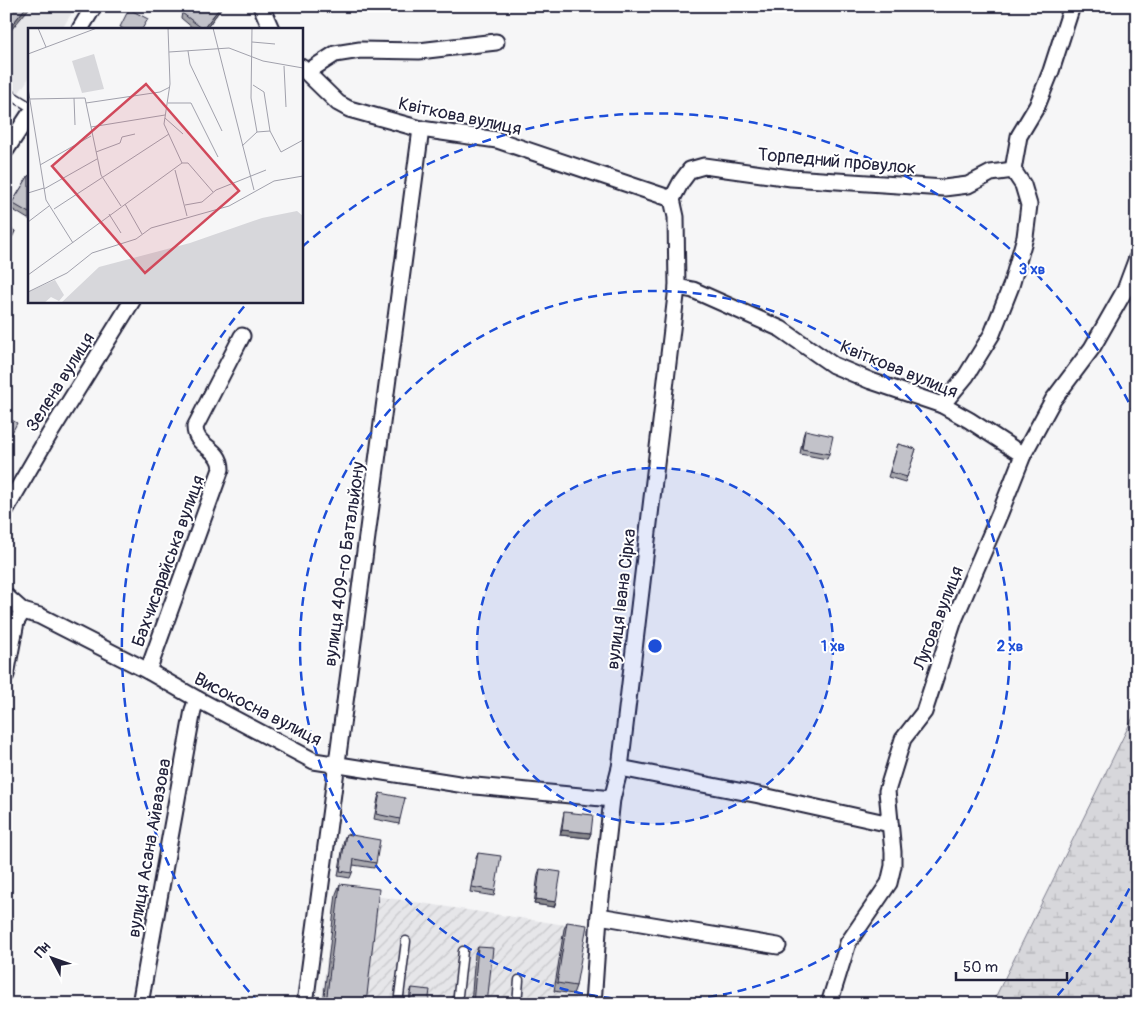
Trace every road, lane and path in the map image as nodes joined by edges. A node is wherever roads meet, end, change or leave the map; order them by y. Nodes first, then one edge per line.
1 (94, 6) edge
2 (261, 6) edge
3 (1072, 6) edge
4 (81, 28) edge
5 (271, 28) edge
6 (496, 42) dead end
7 (304, 70) edge
8 (6, 92) edge
9 (28, 105) edge
10 (28, 117) edge
11 (421, 129) junction
12 (6, 150) edge
13 (1013, 170) junction
14 (672, 199) junction
15 (1137, 258) edge
16 (677, 287) junction
17 (131, 302) edge
18 (242, 336) dead end
19 (942, 405) junction
20 (1023, 454) junction
21 (6, 509) edge
22 (6, 596) edge
23 (23, 611) junction
24 (148, 671) junction
25 (6, 674) edge
26 (197, 700) junction
27 (336, 765) junction
28 (620, 768) junction
29 (612, 799) junction
30 (890, 824) junction
31 (599, 916) junction
32 (406, 941) dead end
33 (778, 946) dead end
34 (463, 951) dead end
35 (519, 980) dead end
36 (140, 1004) edge
37 (305, 1004) edge
38 (398, 1004) edge
39 (457, 1004) edge
40 (517, 1004) edge
41 (593, 1004) edge
42 (829, 1004) edge

1 - 4 street
2 - 5 street
3 - 13 street
6 - 7 street, Квіткова вулиця
7 - 11 street, Квіткова вулиця
8 - 9 lane
10 - 12 street
11 - 14 street, Квіткова вулиця
11 - 27 street, вулиця 409-го Батальйону
13 - 14 street, Торпедний провулок
13 - 19 street
14 - 16 street, вулиця Івана Сірка
15 - 20 street, Лугова вулиця
16 - 19 street, Квіткова вулиця
16 - 28 street, вулиця Івана Сірка
17 - 21 street, Зелена вулиця
18 - 24 street, Бахчисарайська вулиця
19 - 20 street, Квіткова вулиця
20 - 30 street, Лугова вулиця
22 - 23 street, Високосна вулиця
23 - 24 street, Високосна вулиця
23 - 25 street
24 - 26 street, Високосна вулиця
26 - 27 street, Високосна вулиця
26 - 36 street, вулиця Асана Айвазова
27 - 29 street, Високосна вулиця
27 - 37 street, вулиця 409-го Батальйону
28 - 29 street, вулиця Івана Сірка
28 - 30 street
29 - 31 street, вулиця Івана Сірка
30 - 42 street, Лугова вулиця
31 - 33 street
31 - 41 street, вулиця Івана Сірка
32 - 38 lane
34 - 39 lane
35 - 40 lane

